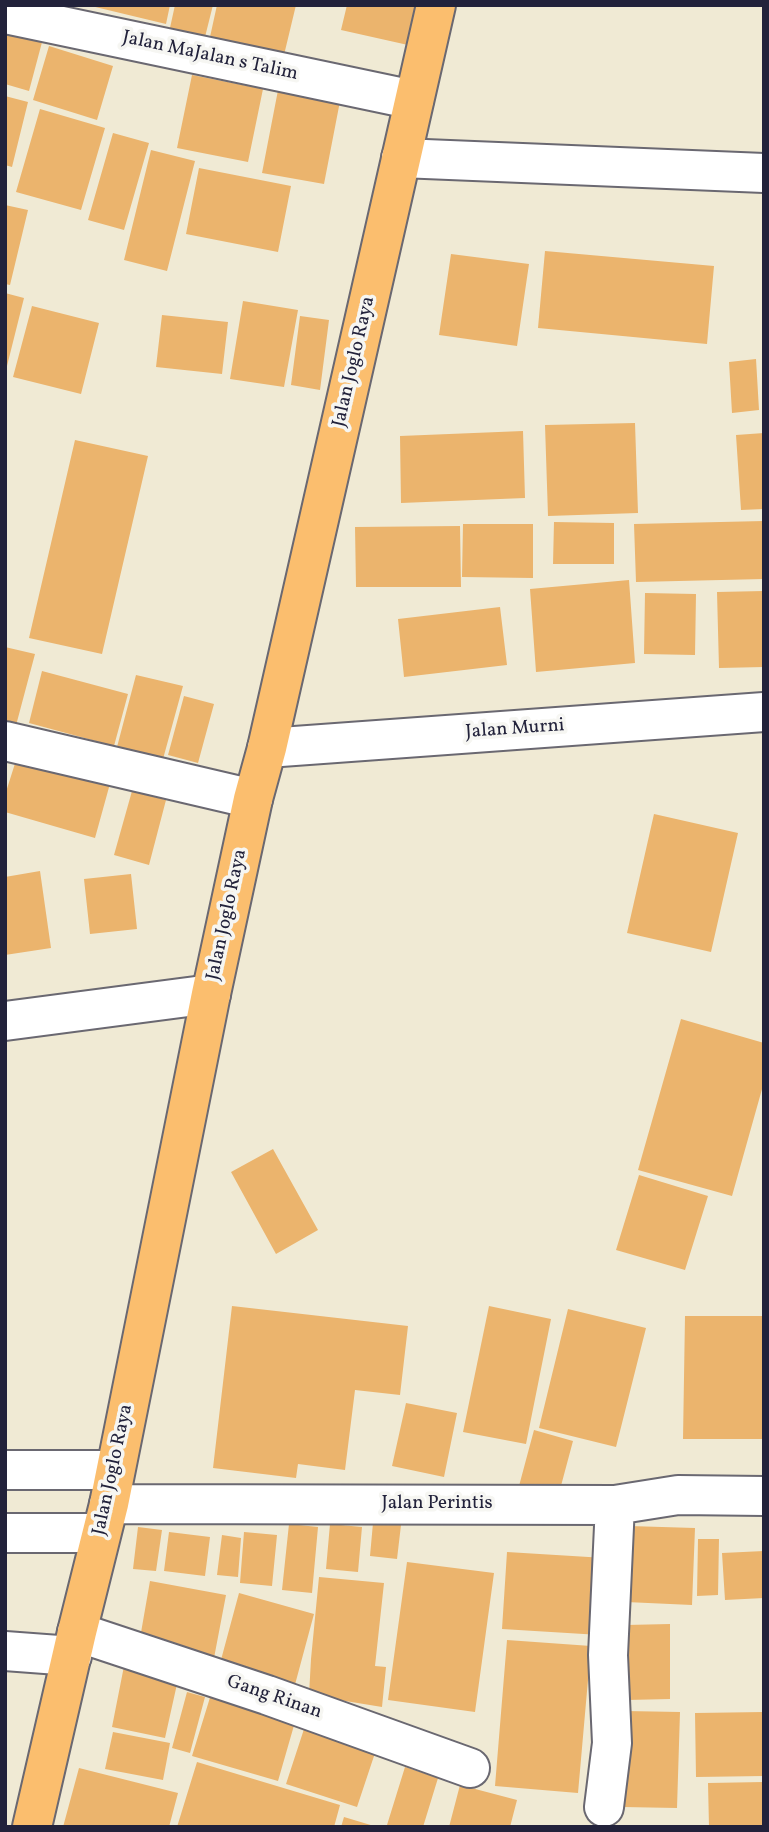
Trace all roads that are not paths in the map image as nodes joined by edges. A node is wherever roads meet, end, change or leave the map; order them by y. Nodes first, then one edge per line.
1 (436, 5) edge
2 (5, 14) edge
3 (414, 100) junction
4 (401, 158) junction
5 (764, 173) edge
6 (764, 712) edge
7 (5, 741) edge
8 (267, 748) junction
9 (253, 799) junction
10 (211, 994) junction
11 (5, 1021) edge
12 (5, 1470) edge
13 (764, 1496) edge
14 (108, 1503) junction
15 (615, 1505) junction
16 (5, 1533) edge
17 (75, 1644) junction
18 (5, 1651) edge
19 (470, 1768) dead end
20 (604, 1807) dead end
21 (32, 1827) edge

1 - 3 main road, Jalan Joglo Raya
2 - 3 street, Jalan MaJalan s Talim
3 - 4 main road, Jalan Joglo Raya
4 - 5 street
4 - 8 main road, Jalan Joglo Raya
6 - 8 street, Jalan Murni
7 - 9 street
8 - 9 main road, Jalan Joglo Raya
9 - 10 main road, Jalan Joglo Raya
10 - 11 street
10 - 14 main road, Jalan Joglo Raya
12 - 14 street
13 - 15 street, Jalan Perintis
14 - 15 street, Jalan Perintis
14 - 16 street
14 - 17 main road, Jalan Joglo Raya
15 - 20 street
17 - 18 street, Gang Rinan
17 - 19 street, Gang Rinan
17 - 21 main road, Jalan Joglo Raya

